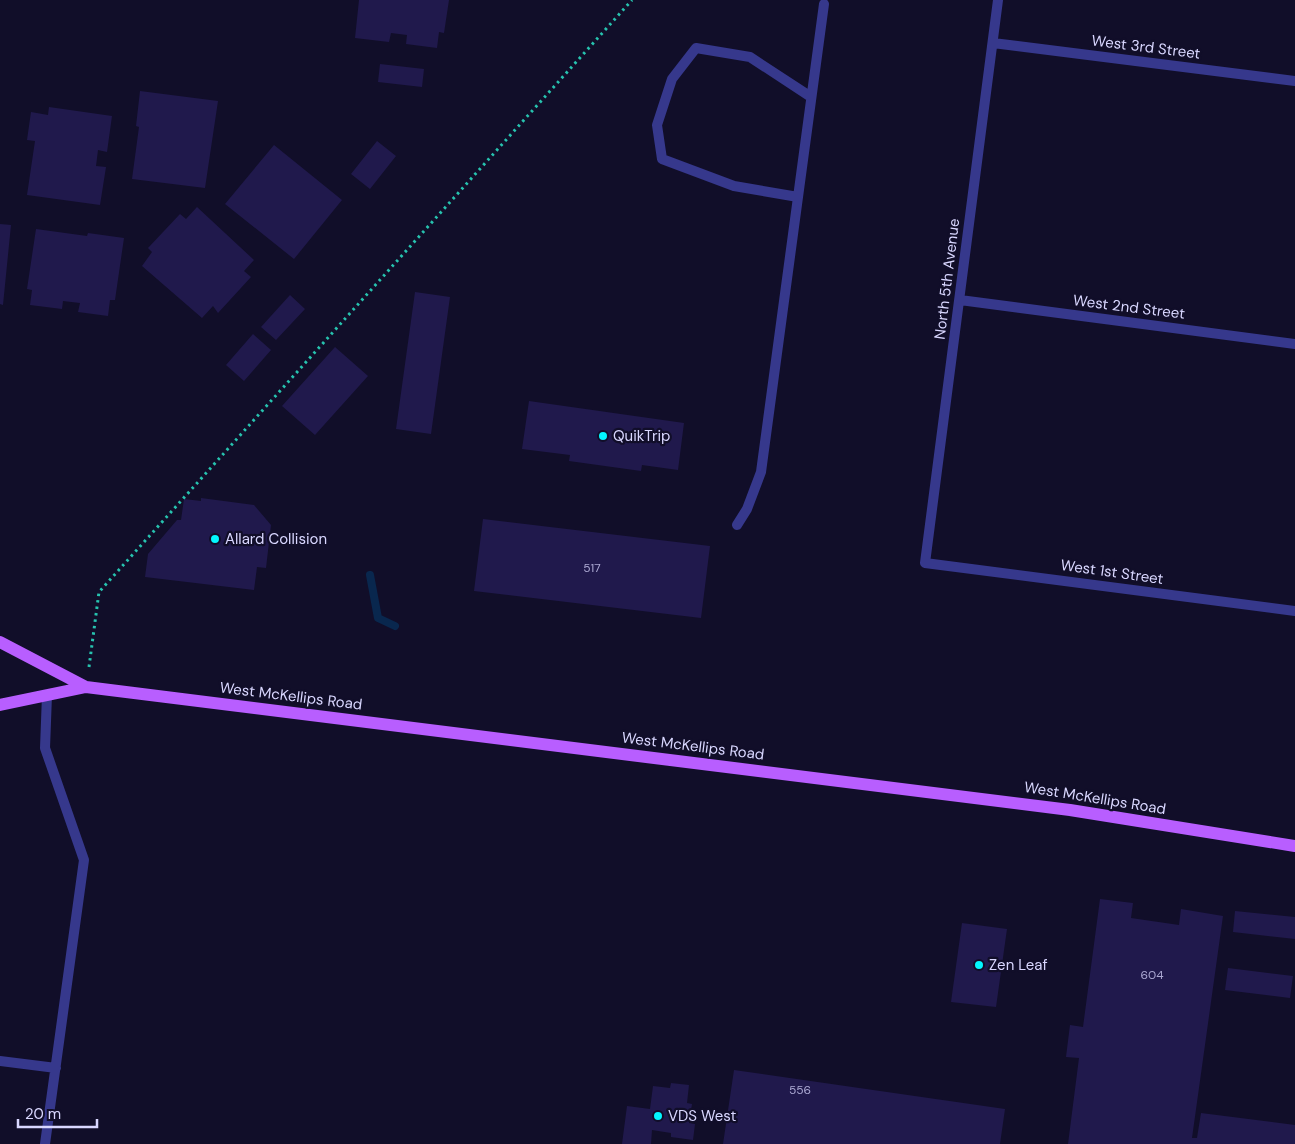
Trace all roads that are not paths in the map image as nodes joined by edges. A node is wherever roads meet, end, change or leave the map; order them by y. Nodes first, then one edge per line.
1 (998, 0) edge
2 (824, 4) dead end
3 (993, 43) junction
4 (1295, 81) edge
5 (811, 97) junction
6 (798, 197) junction
7 (960, 300) junction
8 (1295, 344) edge
9 (737, 525) dead end
10 (925, 563) joint
11 (1295, 611) edge
12 (0, 642) edge
13 (86, 687) junction
14 (47, 695) junction
15 (0, 705) edge
16 (1295, 846) edge
17 (0, 1061) edge
18 (56, 1068) junction
19 (45, 1144) edge

1 - 3 lane, North 5th Avenue
2 - 5 lane
3 - 4 lane, West 3rd Street
3 - 7 lane, North 5th Avenue
5 - 6 lane
5 - 6 lane
6 - 9 lane
7 - 8 lane, West 2nd Street
7 - 10 lane, North 5th Avenue
10 - 11 lane, West 1st Street
12 - 13 main road, West McKellips Road
13 - 14 main road, West McKellips Road
13 - 16 main road, West McKellips Road
14 - 15 main road, West McKellips Road
14 - 18 lane
17 - 18 lane
18 - 19 lane

